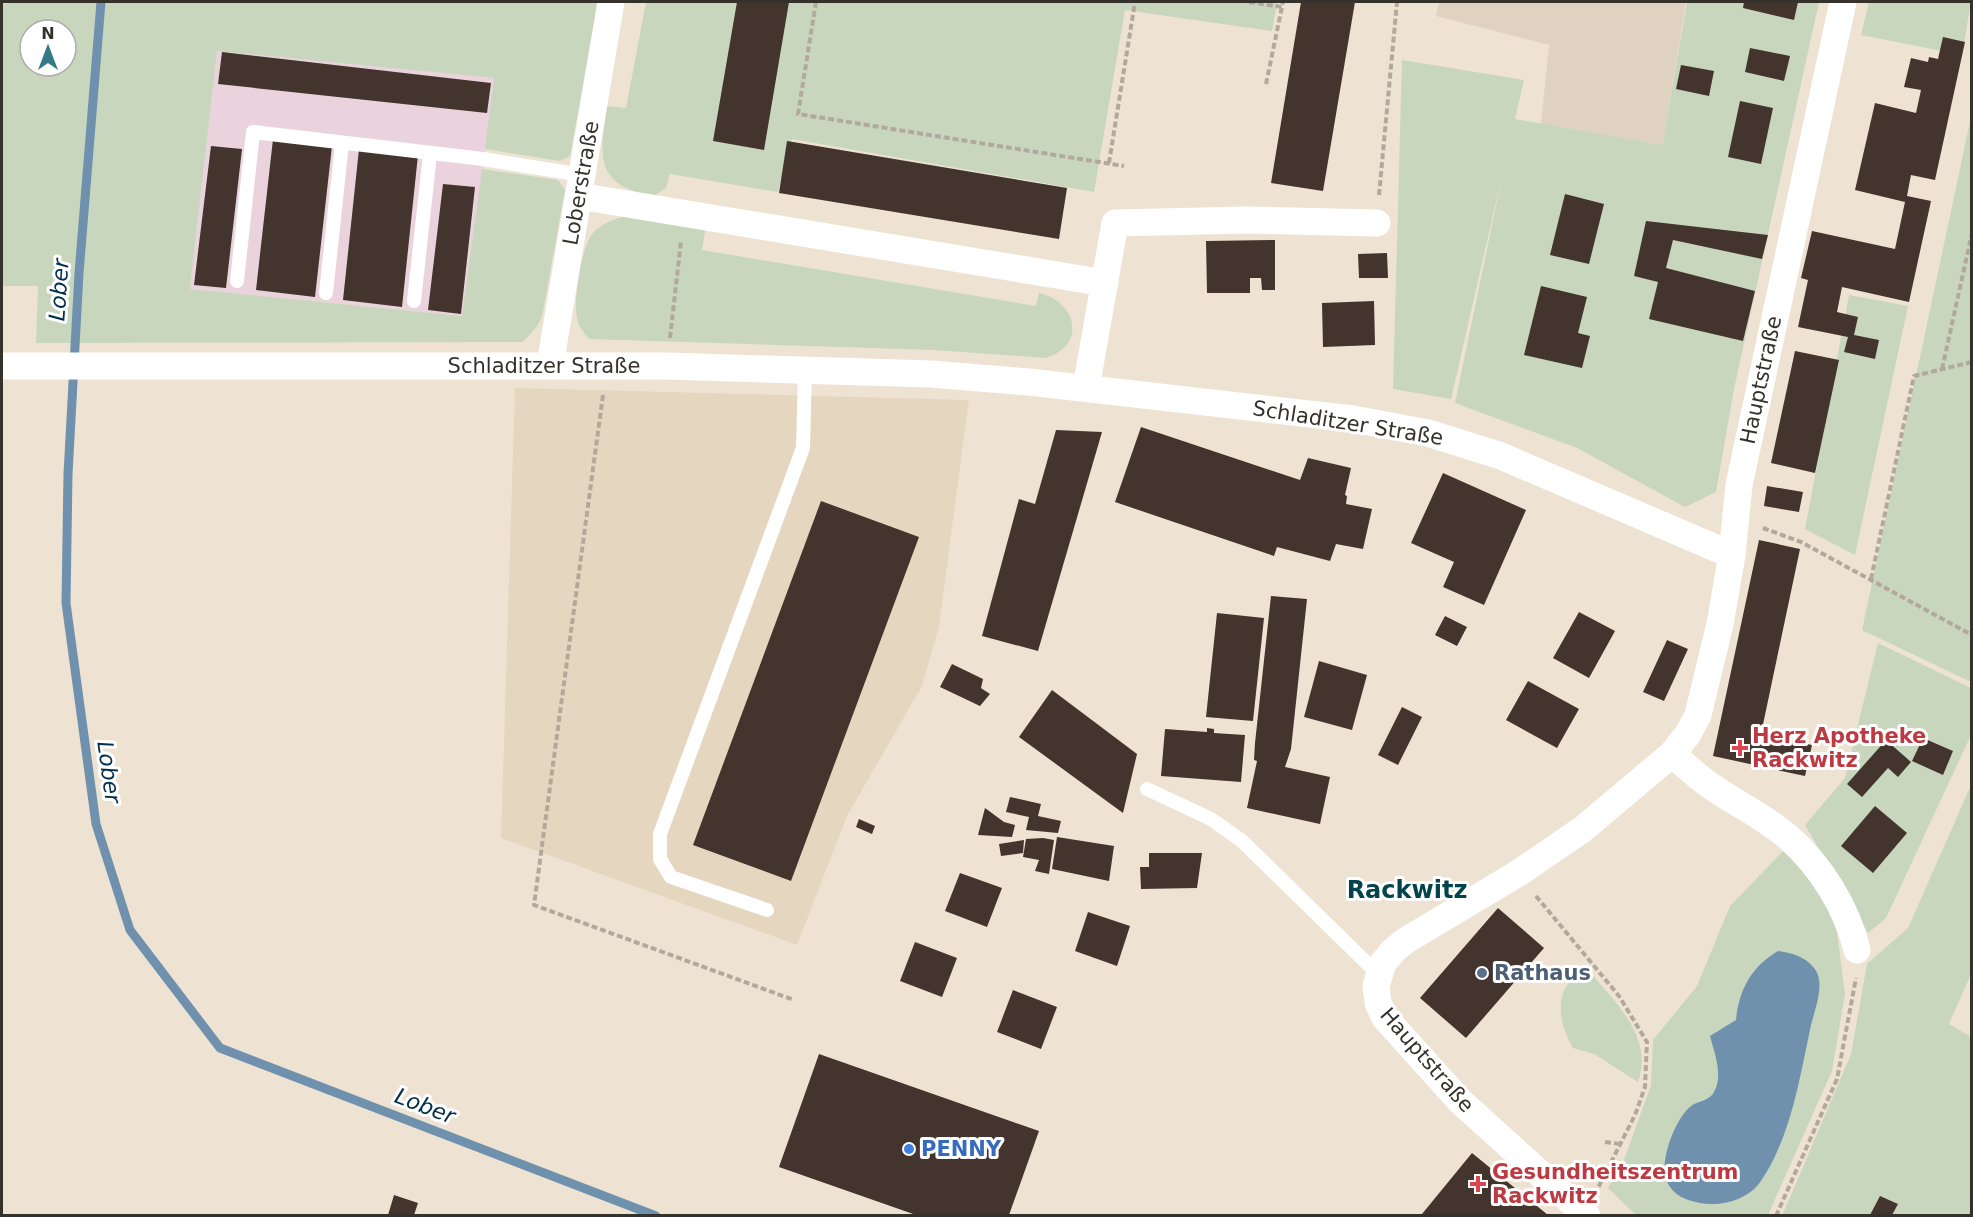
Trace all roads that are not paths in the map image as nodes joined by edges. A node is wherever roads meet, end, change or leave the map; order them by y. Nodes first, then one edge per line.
1 (611, 2) edge
2 (1843, 2) edge
3 (342, 142) junction
4 (430, 154) junction
5 (580, 185) junction
6 (1377, 222) road end
7 (237, 281) dead end
8 (1105, 283) junction
9 (326, 292) dead end
10 (414, 301) dead end
11 (550, 365) junction
12 (2, 366) edge
13 (805, 370) junction
14 (1086, 388) junction
15 (1732, 555) junction
16 (1672, 754) junction
17 (1147, 789) dead end
18 (767, 910) dead end
19 (1857, 950) road end
20 (1378, 974) junction
21 (1584, 1212) edge

1 - 5 street, Loberstraße
2 - 15 street, Hauptstraße
3 - 4 lane
3 - 7 lane
3 - 9 lane
4 - 5 lane
4 - 10 lane
5 - 8 street
5 - 11 street, Loberstraße
6 - 8 street
8 - 14 street
11 - 12 street, Schladitzer Straße
11 - 13 street, Schladitzer Straße
13 - 14 street, Schladitzer Straße
13 - 18 lane
14 - 15 street, Schladitzer Straße
15 - 16 street, Hauptstraße
16 - 19 street
16 - 20 street, Hauptstraße
17 - 20 lane
20 - 21 street, Hauptstraße

